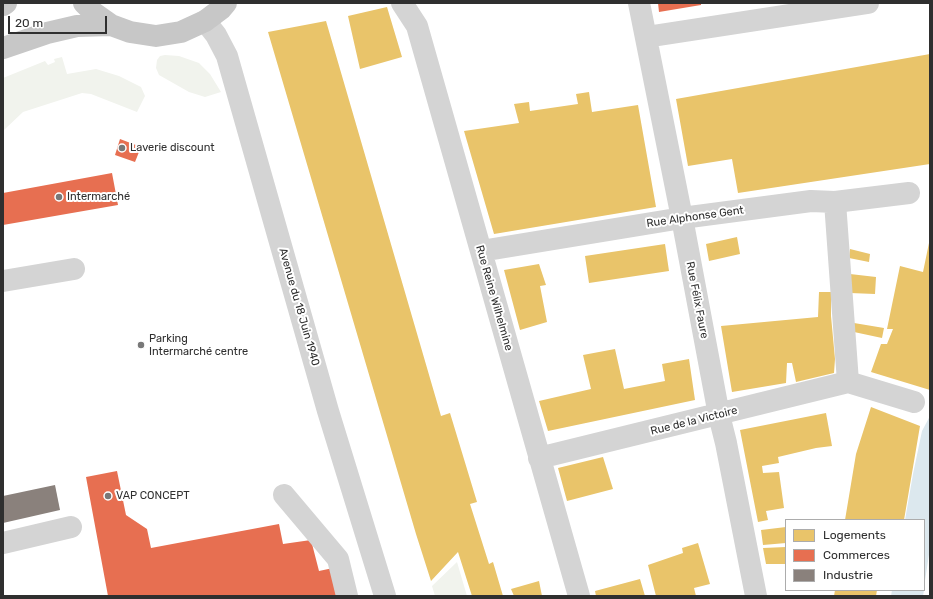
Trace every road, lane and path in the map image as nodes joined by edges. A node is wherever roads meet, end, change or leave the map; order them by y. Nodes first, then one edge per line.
1 (6, 3) edge
2 (84, 3) edge
3 (226, 3) edge
4 (402, 3) edge
5 (639, 3) edge
6 (868, 3) edge
7 (3, 5) edge
8 (205, 21) junction
9 (111, 25) junction
10 (646, 37) junction
11 (3, 48) edge
12 (909, 193) dead end
13 (836, 202) junction
14 (682, 218) junction
15 (481, 251) junction
16 (74, 269) dead end
17 (3, 281) edge
18 (848, 382) junction
19 (914, 402) dead end
20 (719, 415) junction
21 (539, 458) junction
22 (284, 495) dead end
23 (71, 527) dead end
24 (3, 543) edge
25 (346, 596) edge
26 (385, 596) edge
27 (578, 596) edge
28 (756, 596) edge

1 - 7 main road
2 - 9 main road
3 - 8 main road
4 - 15 street, Rue Reine Wilhelmine
5 - 10 street, Rue Félix Faure
6 - 10 street
8 - 9 main road
8 - 26 street, Avenue du 18 Juin 1940
9 - 11 main road
10 - 14 street, Rue Félix Faure
12 - 13 street, Rue Alphonse Gent
13 - 14 street, Rue Alphonse Gent
13 - 18 street
14 - 15 street, Rue Alphonse Gent
14 - 20 street, Rue Félix Faure
15 - 21 street, Rue Reine Wilhelmine
16 - 17 street
18 - 19 street
18 - 20 street, Rue de la Victoire
20 - 21 street, Rue de la Victoire
20 - 28 street, Rue Félix Faure
21 - 27 street, Rue Reine Wilhelmine
22 - 25 street
23 - 24 street

